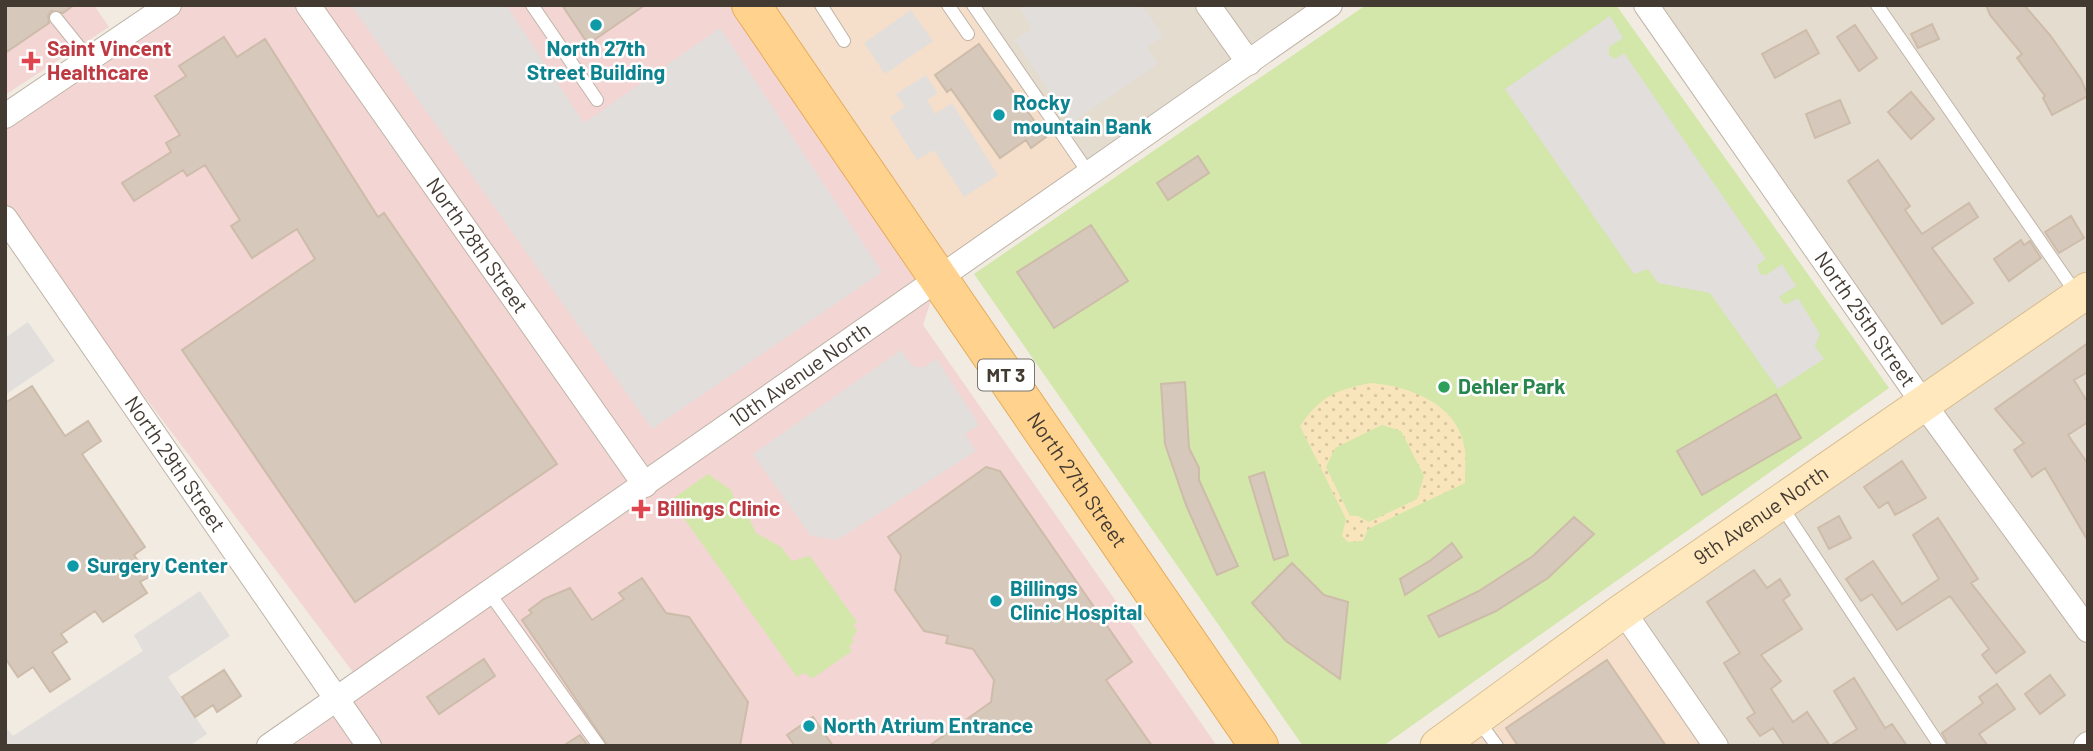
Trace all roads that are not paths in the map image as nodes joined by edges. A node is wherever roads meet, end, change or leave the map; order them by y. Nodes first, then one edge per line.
1 (169, 5) edge
2 (308, 5) edge
3 (531, 5) edge
4 (751, 5) edge
5 (821, 5) edge
6 (948, 5) edge
7 (974, 5) edge
8 (1208, 5) edge
9 (1330, 5) edge
10 (1646, 5) edge
11 (1877, 5) edge
12 (56, 18) dead end
13 (968, 34) dead end
14 (844, 41) dead end
15 (89, 59) junction
16 (1249, 63) junction
17 (597, 100) dead end
18 (5, 116) edge
19 (1090, 175) junction
20 (5, 218) edge
21 (939, 276) junction
22 (2085, 299) edge
23 (1923, 402) junction
24 (645, 485) junction
25 (1779, 502) junction
26 (491, 594) junction
27 (1623, 611) junction
28 (2088, 630) edge
29 (337, 701) junction
30 (1487, 732) edge
31 (269, 746) edge
32 (369, 746) edge
33 (599, 746) edge
34 (1259, 746) edge
35 (1438, 746) edge
36 (1716, 746) edge
37 (1940, 746) edge

1 - 15 street
2 - 24 street, North 28th Street
3 - 17 lane
4 - 21 main road, North 27th Street / MT 3
5 - 14 lane
6 - 13 lane
7 - 19 lane
8 - 16 street
9 - 16 street, 10th Avenue North
10 - 23 street, North 25th Street
11 - 22 lane
12 - 15 lane
15 - 18 street
16 - 19 street, 10th Avenue North
19 - 21 street, 10th Avenue North
20 - 29 street, North 29th Street
21 - 24 street, 10th Avenue North
21 - 34 main road, North 27th Street / MT 3
22 - 23 street, 9th Avenue North
23 - 25 street, 9th Avenue North
23 - 28 street, North 25th Street
24 - 26 street, 10th Avenue North
25 - 27 street, 9th Avenue North
25 - 37 lane
26 - 29 street, 10th Avenue North
26 - 33 lane
27 - 30 street, 9th Avenue North
27 - 36 street
29 - 31 street, 10th Avenue North
29 - 32 street, North 29th Street
30 - 35 street, 9th Avenue North

